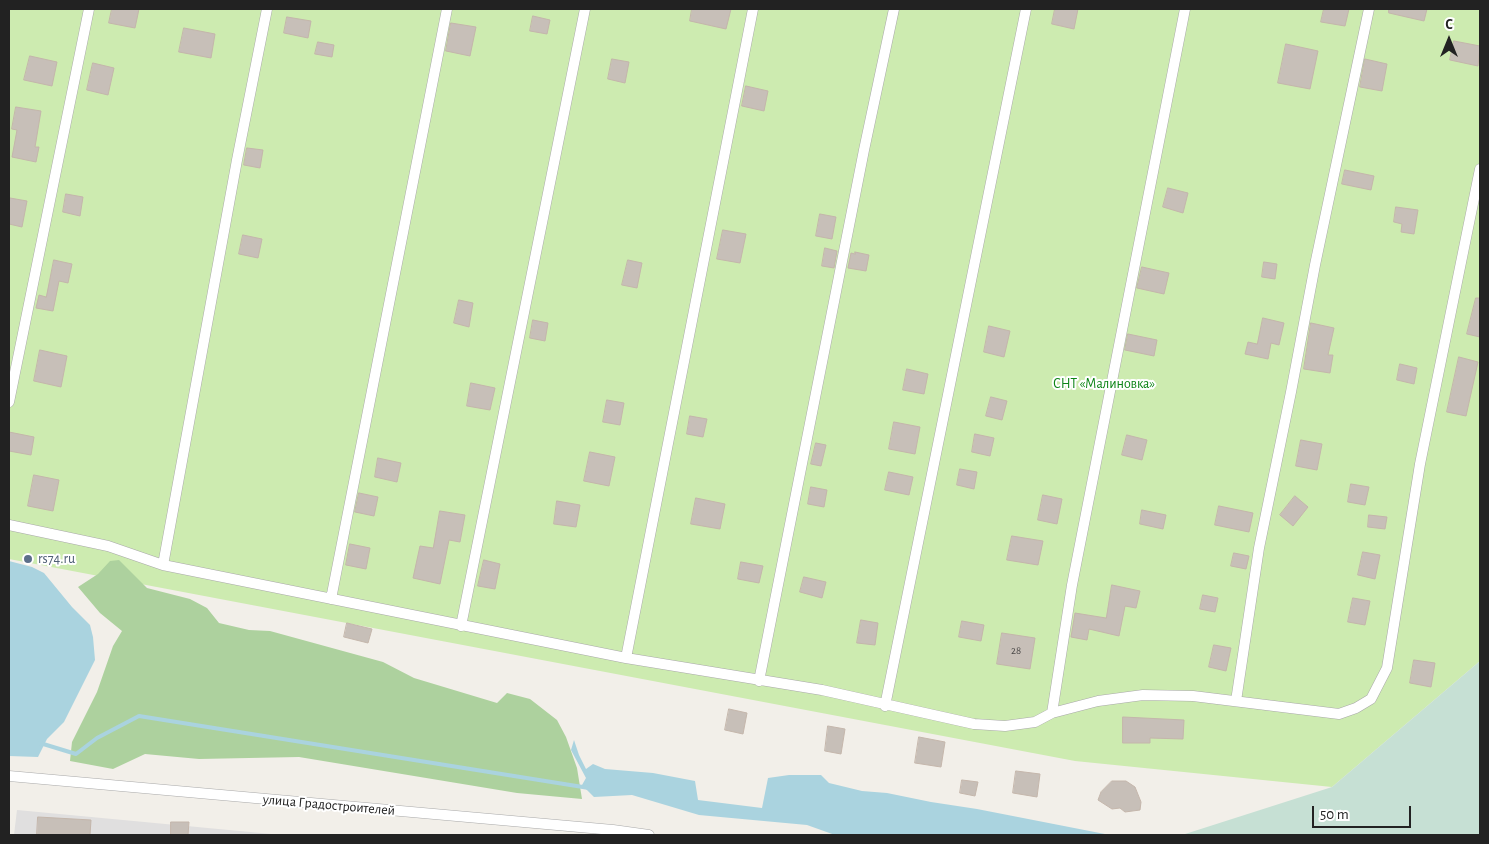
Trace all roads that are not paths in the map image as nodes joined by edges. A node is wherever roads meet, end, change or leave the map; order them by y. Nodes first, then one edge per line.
1 (89, 9) edge
2 (267, 9) edge
3 (447, 9) edge
4 (585, 9) edge
5 (752, 9) edge
6 (894, 9) edge
7 (1026, 9) edge
8 (1185, 9) edge
9 (1369, 9) edge
10 (1480, 169) edge
11 (9, 402) edge
12 (9, 525) edge
13 (162, 565) junction
14 (331, 600) junction
15 (461, 626) junction
16 (626, 658) junction
17 (759, 681) junction
18 (1236, 701) junction
19 (884, 706) junction
20 (1052, 713) junction
21 (9, 777) edge
22 (649, 835) edge

1 - 11 street
2 - 13 street
3 - 14 street
4 - 15 street
5 - 16 street
6 - 17 street
7 - 19 street
8 - 20 street
9 - 18 street
10 - 18 street
12 - 13 street
13 - 14 street
14 - 15 street
15 - 16 street
16 - 17 street
17 - 19 street
18 - 20 street
19 - 20 street
21 - 22 street, улица Градостроителей

